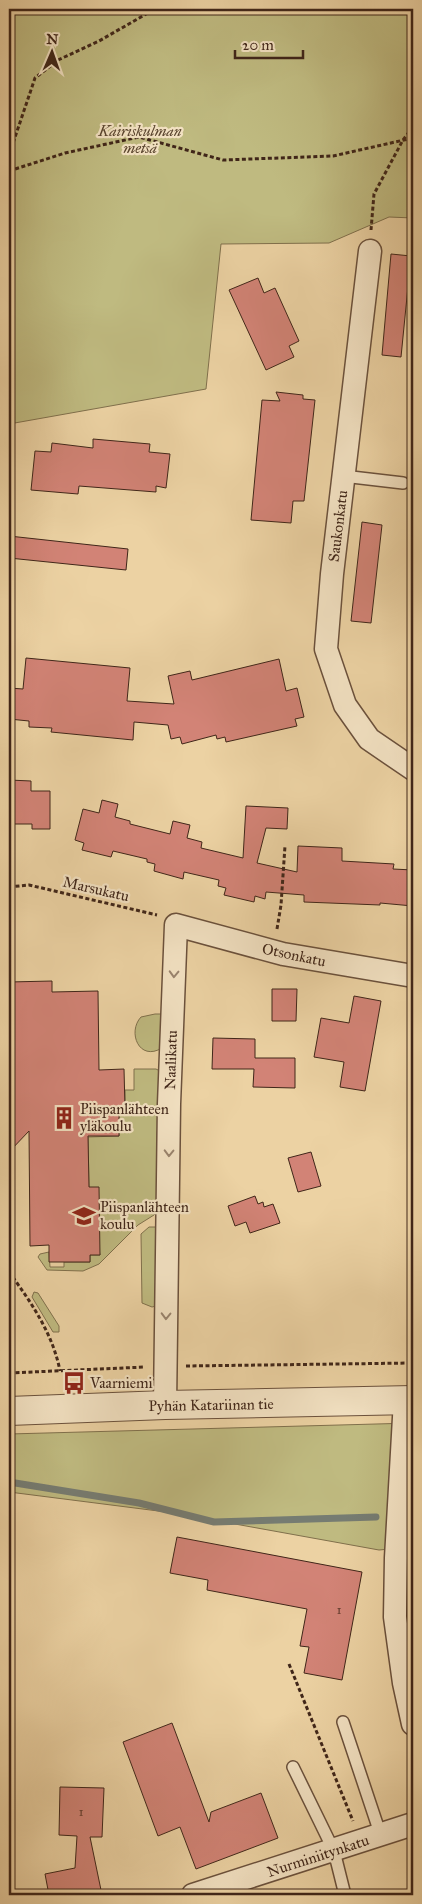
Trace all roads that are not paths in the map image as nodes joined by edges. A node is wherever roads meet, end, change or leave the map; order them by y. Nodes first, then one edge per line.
1 (370, 251) road end
2 (344, 476) junction
3 (403, 483) dead end
4 (413, 769) edge
5 (176, 925) joint
6 (413, 976) edge
7 (409, 1400) edge
8 (165, 1405) junction
9 (9, 1411) edge
10 (406, 1653) edge
11 (343, 1722) dead end
12 (413, 1724) edge
13 (293, 1767) dead end
14 (413, 1824) edge
15 (371, 1839) junction
16 (334, 1851) junction
17 (193, 1895) edge
18 (345, 1895) edge

1 - 2 street, Saukonkatu
2 - 3 lane
2 - 4 street, Saukonkatu
5 - 6 street, Otsonkatu
5 -> 8 street, Naalikatu
7 - 8 street, Pyhän Katariinan tie
7 - 10 street
8 - 9 street, Pyhän Katariinan tie
10 - 12 street
11 - 15 lane
13 - 16 lane
14 - 15 street, Nurminiitynkatu
15 - 16 street, Nurminiitynkatu
16 - 17 street, Nurminiitynkatu
16 - 18 lane

